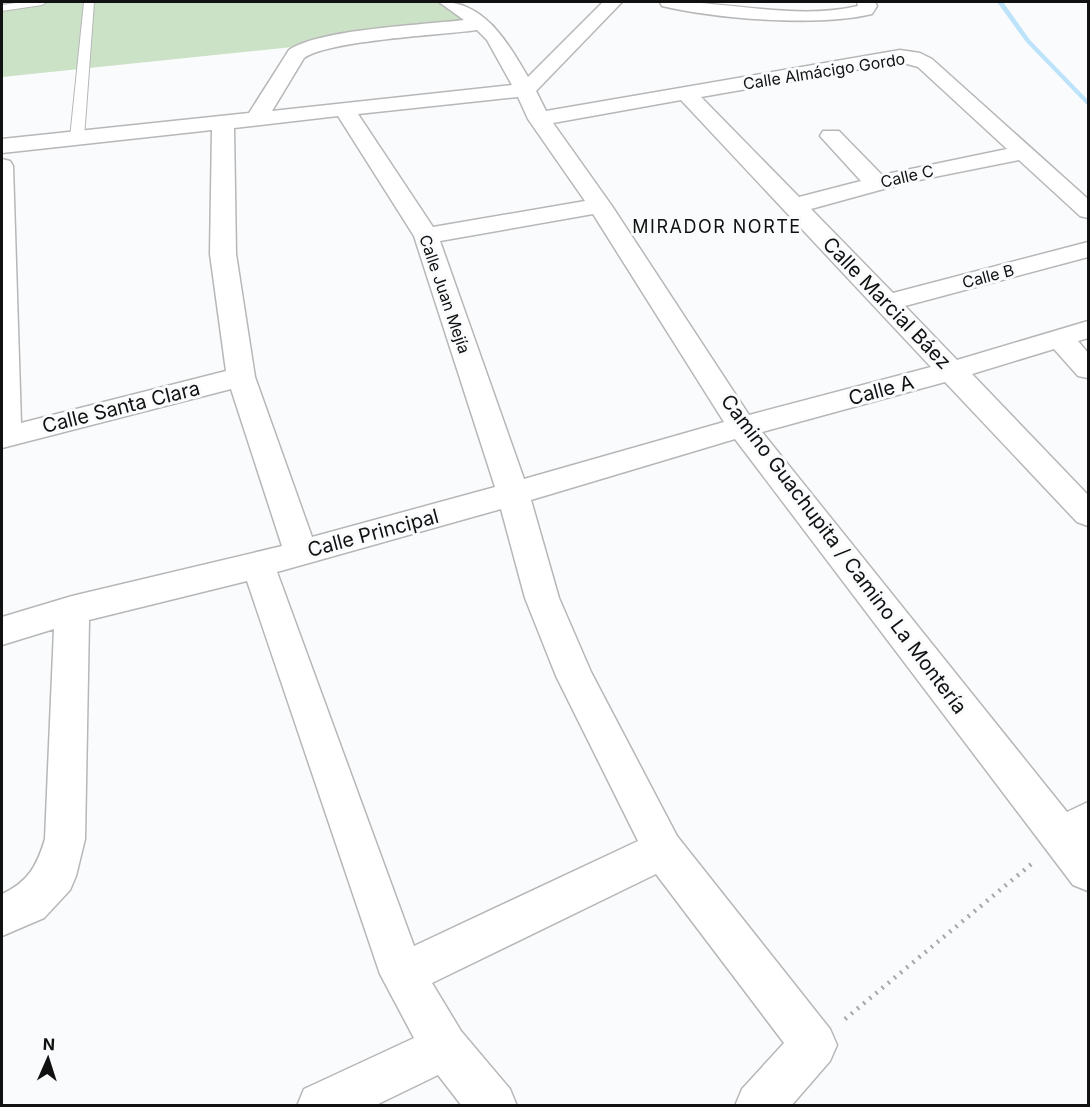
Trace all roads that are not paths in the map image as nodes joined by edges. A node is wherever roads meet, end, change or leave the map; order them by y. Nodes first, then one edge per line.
1 (42, 2) edge
2 (89, 2) edge
3 (448, 2) edge
4 (613, 2) edge
5 (669, 2) edge
6 (866, 2) edge
7 (587, 5) dead end
8 (2, 8) edge
9 (482, 24) junction
10 (521, 83) junction
11 (686, 93) junction
12 (345, 110) junction
13 (256, 119) junction
14 (539, 119) junction
15 (223, 123) junction
16 (831, 136) dead end
17 (77, 138) junction
18 (2, 146) edge
19 (1022, 153) junction
20 (2, 166) edge
21 (876, 183) junction
22 (600, 206) junction
23 (795, 206) junction
24 (1089, 211) edge
25 (426, 236) junction
26 (1089, 249) edge
27 (887, 303) junction
28 (1089, 329) edge
29 (1059, 338) junction
30 (1089, 369) edge
31 (952, 371) junction
32 (241, 376) junction
33 (742, 427) junction
34 (4, 437) edge
35 (513, 495) junction
36 (1089, 514) edge
37 (301, 553) junction
38 (258, 566) junction
39 (72, 610) junction
40 (2, 631) edge
41 (1075, 830) edge
42 (663, 850) junction
43 (1089, 871) edge
44 (2, 915) edge
45 (402, 974) junction
46 (445, 1047) junction
47 (321, 1106) edge
48 (493, 1106) edge
49 (759, 1106) edge

1 - 8 lane
2 - 17 lane
3 - 9 street, Camino Guachupita / Camino La Montería
4 - 10 street
5 - 6 street
7 - 10 street
9 - 10 street, Camino Guachupita / Camino La Montería
9 - 13 street
10 - 12 street
10 - 14 street, Camino Guachupita / Camino La Montería
11 - 14 street, Calle Almácigo Gordo
11 - 19 street, Calle Almácigo Gordo
11 - 23 street, Calle Marcial Báez
12 - 13 street
12 - 25 street, Calle Juan Mejía
13 - 15 street
14 - 22 street, Camino Guachupita / Camino La Montería
15 - 17 street
15 - 32 street
16 - 21 street
17 - 18 street
19 - 21 street, Calle C
19 - 24 street, Calle Almácigo Gordo
20 - 34 street
21 - 23 street, Calle C
22 - 25 street
22 - 33 street, Camino Guachupita / Camino La Montería
23 - 27 street, Calle Marcial Báez
25 - 35 street, Calle Juan Mejía
26 - 27 street, Calle B
27 - 31 street, Calle Marcial Báez
28 - 29 street, Calle A
29 - 30 street
29 - 31 street, Calle A
31 - 33 street, Calle A
31 - 36 street, Calle Marcial Báez
32 - 34 street, Calle Santa Clara
32 - 37 street
33 - 35 street, Calle Principal
33 - 41 street, Camino Guachupita / Camino La Montería
35 - 37 street, Calle Principal
35 - 42 street, Calle Juan Mejía
37 - 38 street, Calle Principal
38 - 39 street, Calle Principal
38 - 45 street
39 - 40 street, Calle Principal
39 - 44 street
41 - 43 street, Camino Guachupita / Camino La Montería
42 - 45 street
42 - 49 street, Calle Juan Mejía
45 - 46 street
46 - 47 street
46 - 48 street

